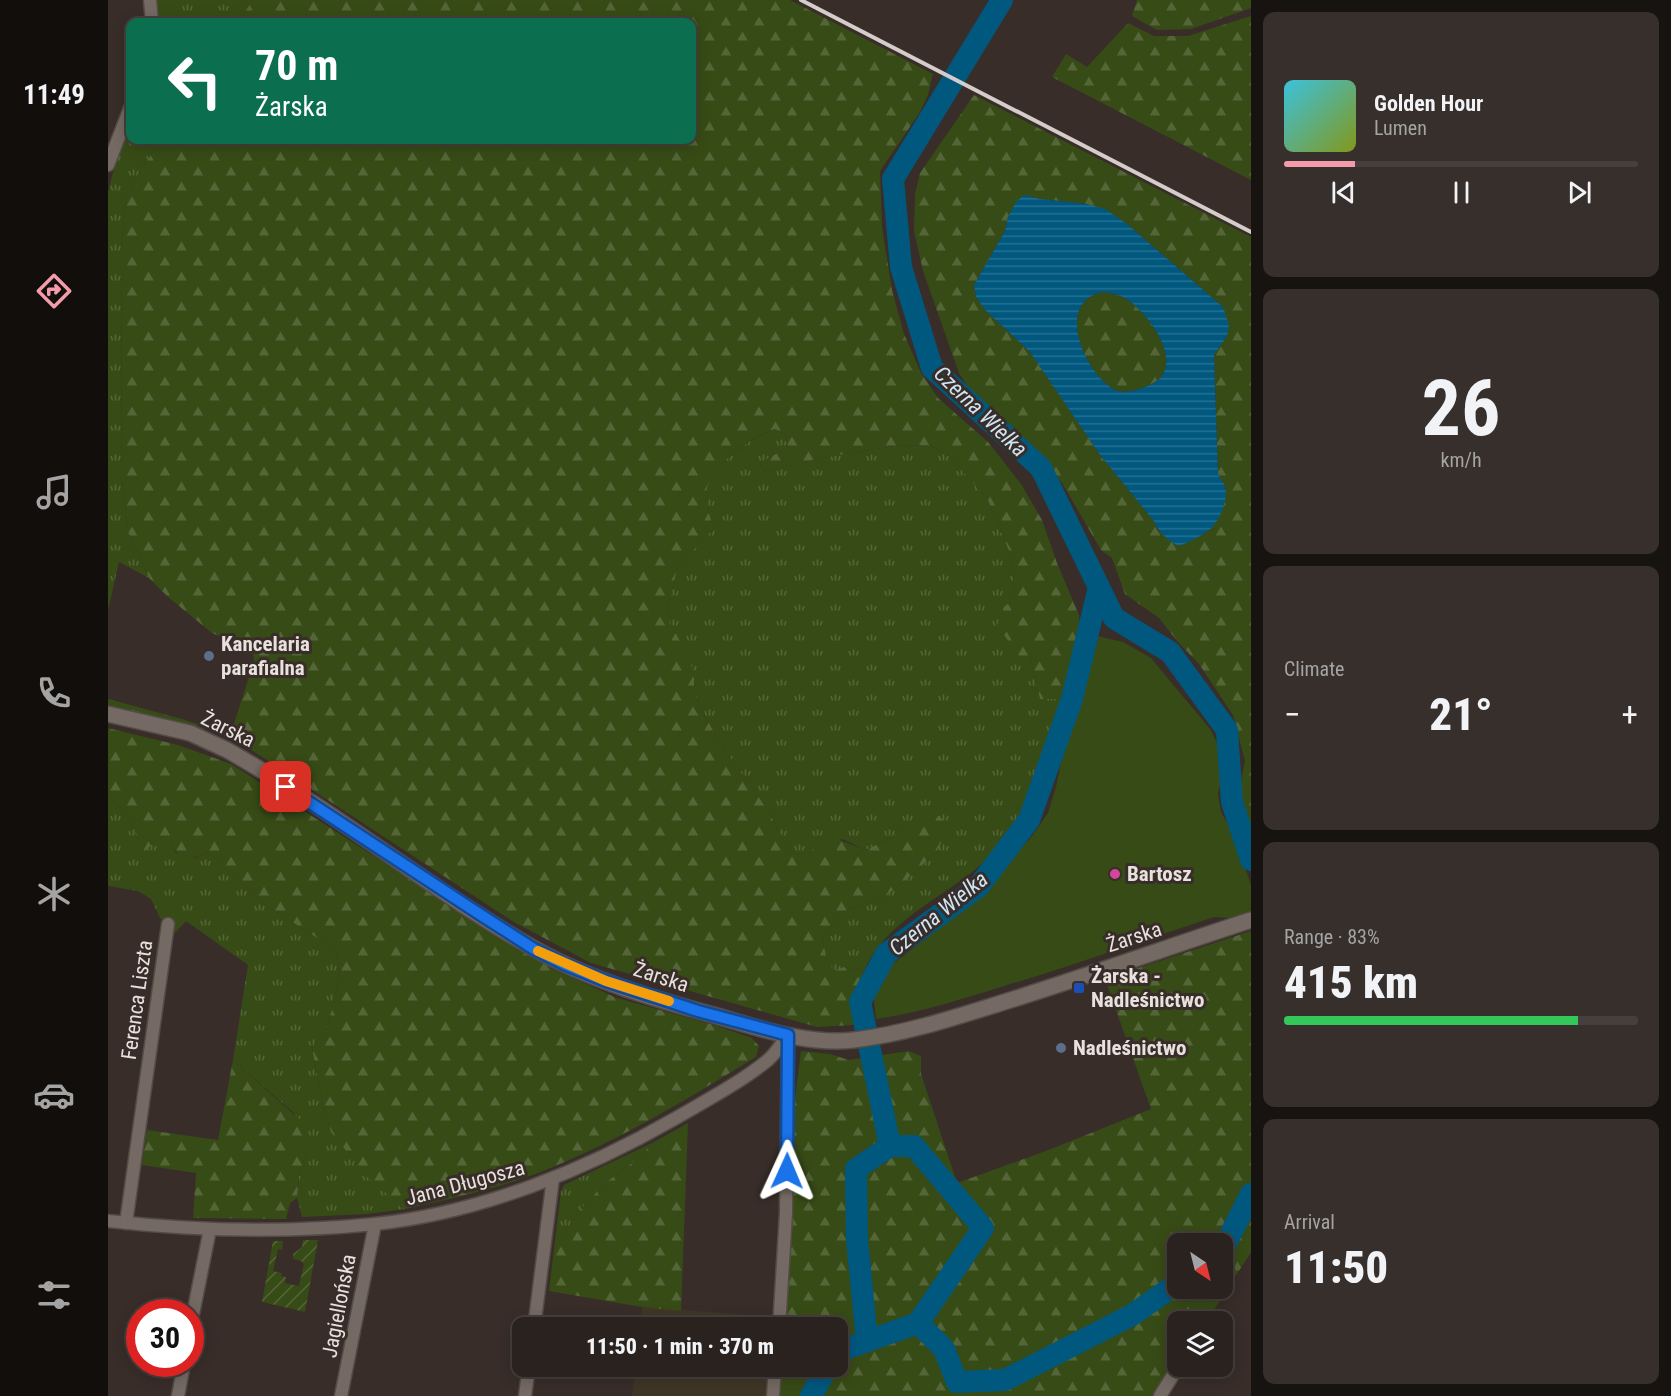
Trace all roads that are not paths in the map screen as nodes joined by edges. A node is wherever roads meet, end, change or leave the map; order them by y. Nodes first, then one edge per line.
1 (150, 0) edge
2 (152, 18) edge
3 (126, 118) edge
4 (108, 165) edge
5 (108, 714) edge
6 (1244, 922) edge
7 (168, 924) dead end
8 (788, 1035) junction
9 (553, 1178) junction
10 (108, 1221) edge
11 (126, 1223) junction
12 (375, 1224) junction
13 (210, 1229) junction
14 (196, 1299) edge
15 (535, 1317) edge
16 (780, 1317) edge
17 (182, 1377) edge
18 (528, 1377) edge
19 (774, 1377) edge
20 (1172, 1377) edge
21 (178, 1396) edge
22 (341, 1396) edge
23 (525, 1396) edge
24 (772, 1396) edge
25 (1160, 1396) edge

1 - 2 street
3 - 4 street
5 - 8 street, Żarska
6 - 8 street, Żarska
7 - 11 street, Ferenca Liszta
8 - 9 street, Jana Długosza
8 - 16 street
9 - 12 street, Jana Długosza
9 - 15 street
10 - 11 street, Jana Długosza
11 - 13 street, Jana Długosza
12 - 13 street, Jana Długosza
12 - 22 street, Jagiellońska
13 - 14 street
17 - 21 street
18 - 23 street
19 - 24 street
20 - 25 street

